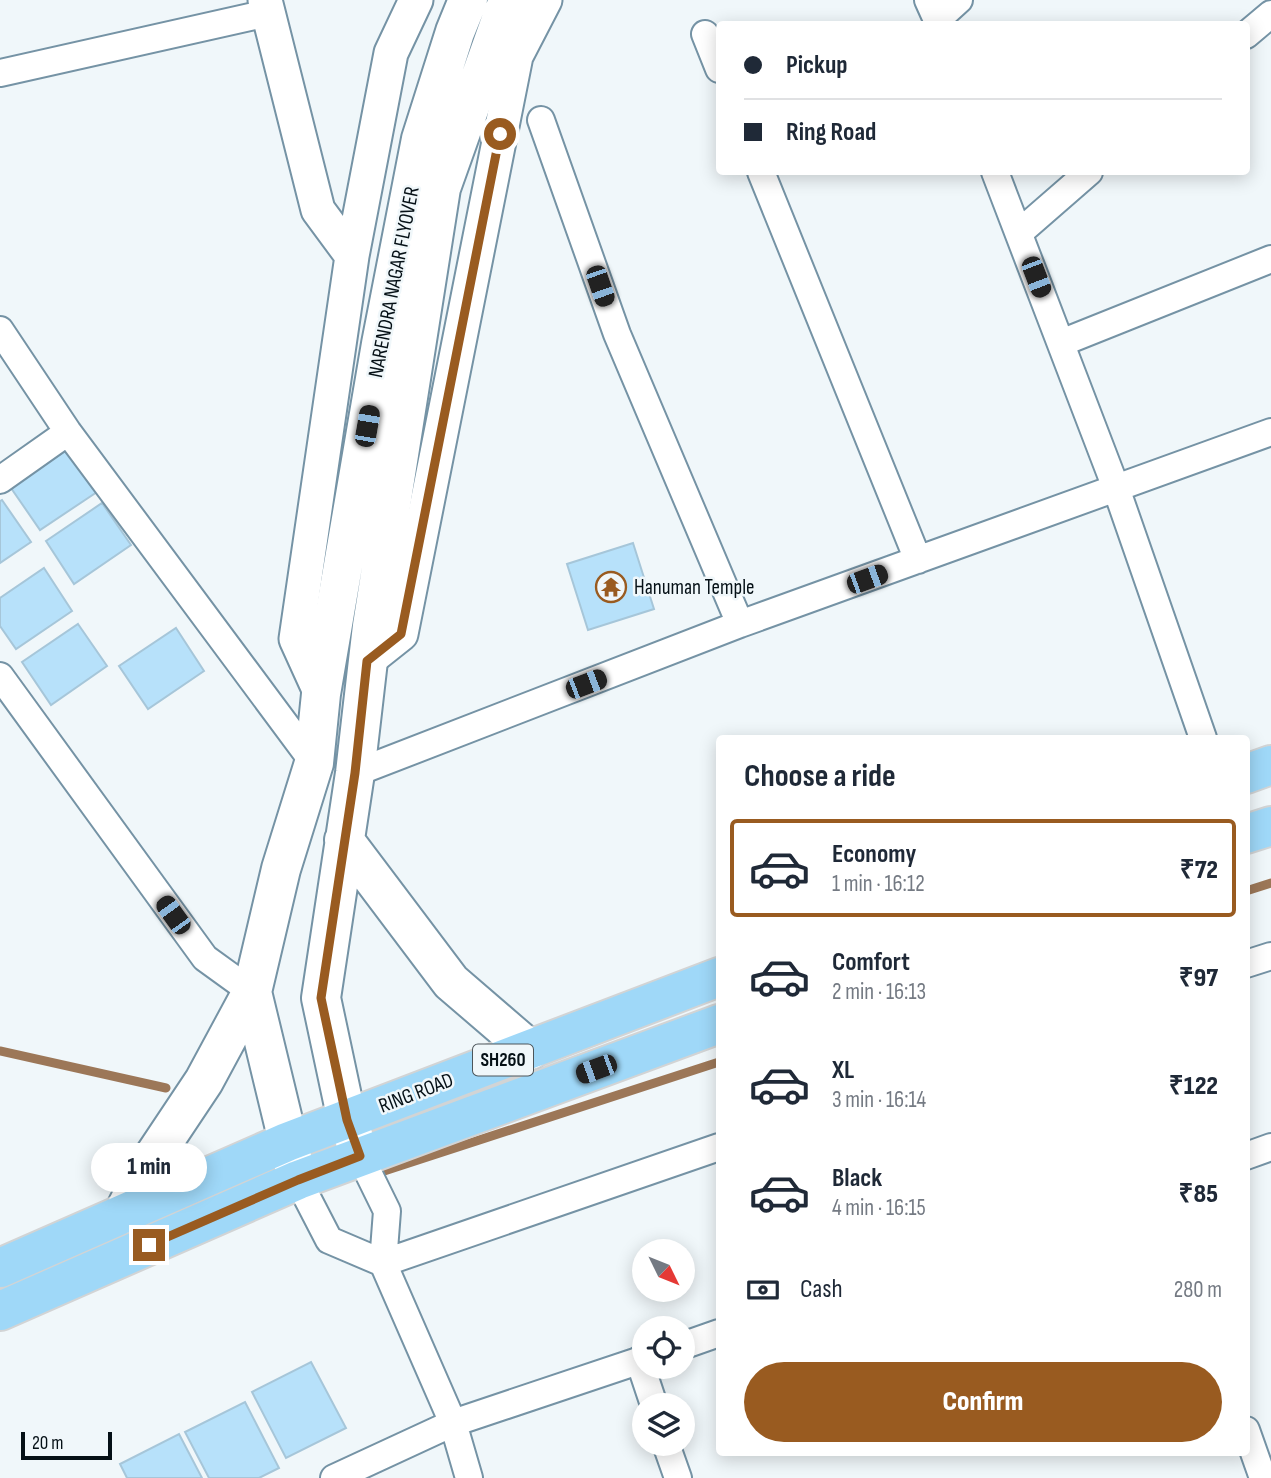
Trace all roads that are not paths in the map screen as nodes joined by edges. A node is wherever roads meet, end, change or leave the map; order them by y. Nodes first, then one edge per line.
1 (416, 0) edge
2 (468, 0) edge
3 (508, 0) edge
4 (545, 0) edge
5 (959, 0) edge
6 (267, 7) edge
7 (1271, 13) edge
8 (935, 15) edge
9 (1250, 31) edge
10 (705, 34) dead end
11 (716, 62) edge
12 (0, 73) edge
13 (541, 120) dead end
14 (762, 175) edge
15 (996, 175) edge
16 (1086, 175) edge
17 (1019, 233) junction
18 (352, 256) junction
19 (1271, 259) edge
20 (0, 330) edge
21 (1061, 344) junction
22 (68, 432) junction
23 (1271, 432) edge
24 (0, 480) edge
25 (1116, 488) junction
26 (918, 560) junction
27 (740, 624) junction
28 (369, 644) junction
29 (0, 676) edge
30 (321, 694) junction
31 (1202, 735) edge
32 (314, 762) junction
33 (1271, 765) edge
34 (355, 773) junction
35 (1250, 773) edge
36 (1271, 826) edge
37 (1250, 833) edge
38 (345, 840) junction
39 (1271, 956) edge
40 (1250, 963) edge
41 (716, 977) edge
42 (252, 992) junction
43 (716, 1025) edge
44 (530, 1050) junction
45 (347, 1120) junction
46 (287, 1142) junction
47 (1271, 1147) edge
48 (716, 1148) edge
49 (1250, 1155) edge
50 (360, 1156) junction
51 (298, 1180) junction
52 (123, 1214) junction
53 (383, 1263) junction
54 (0, 1268) edge
55 (0, 1311) edge
56 (716, 1334) edge
57 (695, 1341) edge
58 (632, 1362) edge
59 (453, 1423) junction
60 (1250, 1441) edge
61 (670, 1456) edge
62 (334, 1478) edge
63 (469, 1478) edge
64 (678, 1478) edge
65 (1263, 1478) edge

1 - 18 street
2 - 30 main road, NARENDRA NAGAR FLYOVER
3 - 28 main road, NARENDRA NAGAR FLYOVER
4 - 28 street
5 - 8 street
6 - 12 street
6 - 18 street
7 - 9 street
10 - 11 street
13 - 27 street
14 - 26 street
15 - 17 street
16 - 17 street
17 - 21 street
18 - 30 street
19 - 21 street
20 - 22 street
21 - 25 street
22 - 24 street
22 - 32 street
23 - 25 street
25 - 26 street
25 - 31 street
26 - 27 street
27 - 34 street
28 - 34 main road, NARENDRA NAGAR FLYOVER
29 - 42 street
30 - 32 main road, NARENDRA NAGAR FLYOVER
32 - 42 main road, NARENDRA NAGAR FLYOVER
33 - 35 highway
34 - 38 main road, NARENDRA NAGAR FLYOVER
36 - 37 highway
38 - 44 main road
38 - 45 main road, NARENDRA NAGAR FLYOVER
39 - 40 street
41 - 44 highway, RING ROAD / SH260
42 - 46 main road
42 - 52 main road
43 - 50 highway, RING ROAD / SH260
44 - 45 highway, RING ROAD / SH260
45 - 46 highway, RING ROAD / SH260
45 - 50 main road, NARENDRA NAGAR FLYOVER
46 - 51 main road
46 - 52 highway, RING ROAD / SH260
47 - 49 street
48 - 53 street
50 - 51 highway, RING ROAD / SH260
50 - 53 street
51 - 53 street
51 - 55 highway, RING ROAD / SH260
52 - 54 highway, RING ROAD / SH260
53 - 59 street
56 - 57 street
58 - 59 street
59 - 62 street
59 - 63 street
60 - 65 street
61 - 64 street

